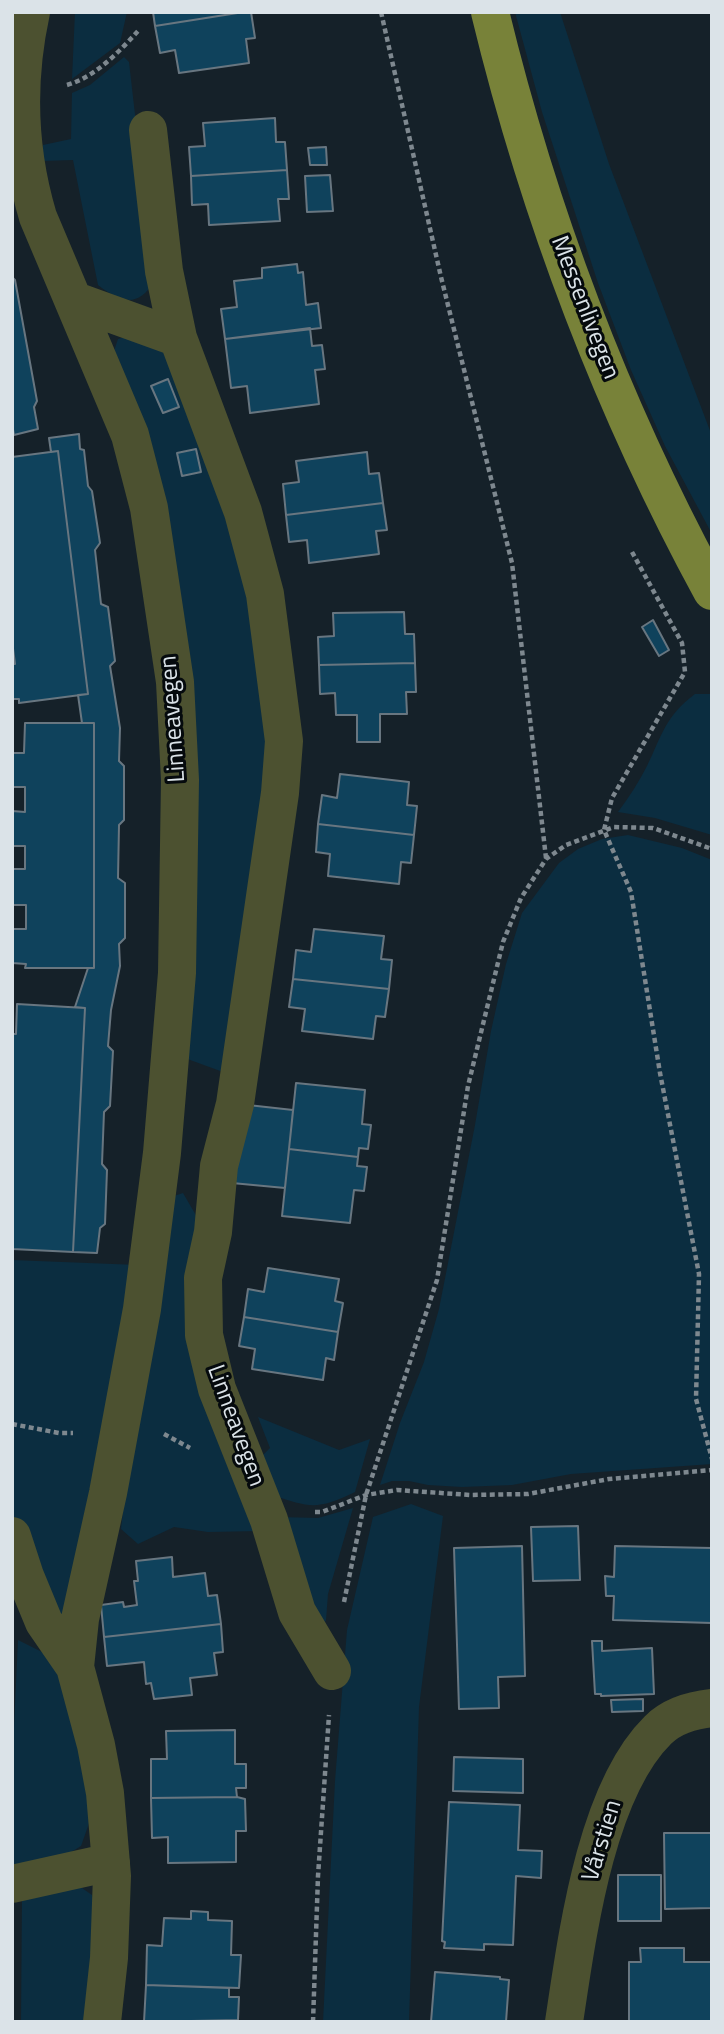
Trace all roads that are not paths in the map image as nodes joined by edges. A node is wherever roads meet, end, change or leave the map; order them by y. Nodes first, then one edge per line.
1 (31, 12) edge
2 (490, 12) edge
3 (148, 130) dead end
4 (73, 300) junction
5 (178, 338) junction
6 (712, 591) edge
7 (162, 1153) junction
8 (219, 1166) junction
9 (14, 1549) edge
10 (75, 1667) junction
11 (332, 1671) road end
12 (712, 1708) edge
13 (111, 1861) junction
14 (12, 1884) edge
15 (102, 2022) edge
16 (564, 2022) edge

1 - 4 street, Linneavegen
2 - 6 main road, Messenlivegen
3 - 5 street, Linneavegen
4 - 5 street
4 - 7 street, Linneavegen
5 - 8 street, Linneavegen
7 - 8 street
7 - 10 street, Linneavegen
8 - 11 street, Linneavegen
9 - 10 street, Linneavegen
10 - 13 street, Linneavegen
12 - 16 street, Vårstien
13 - 14 street
13 - 15 street, Linneavegen

